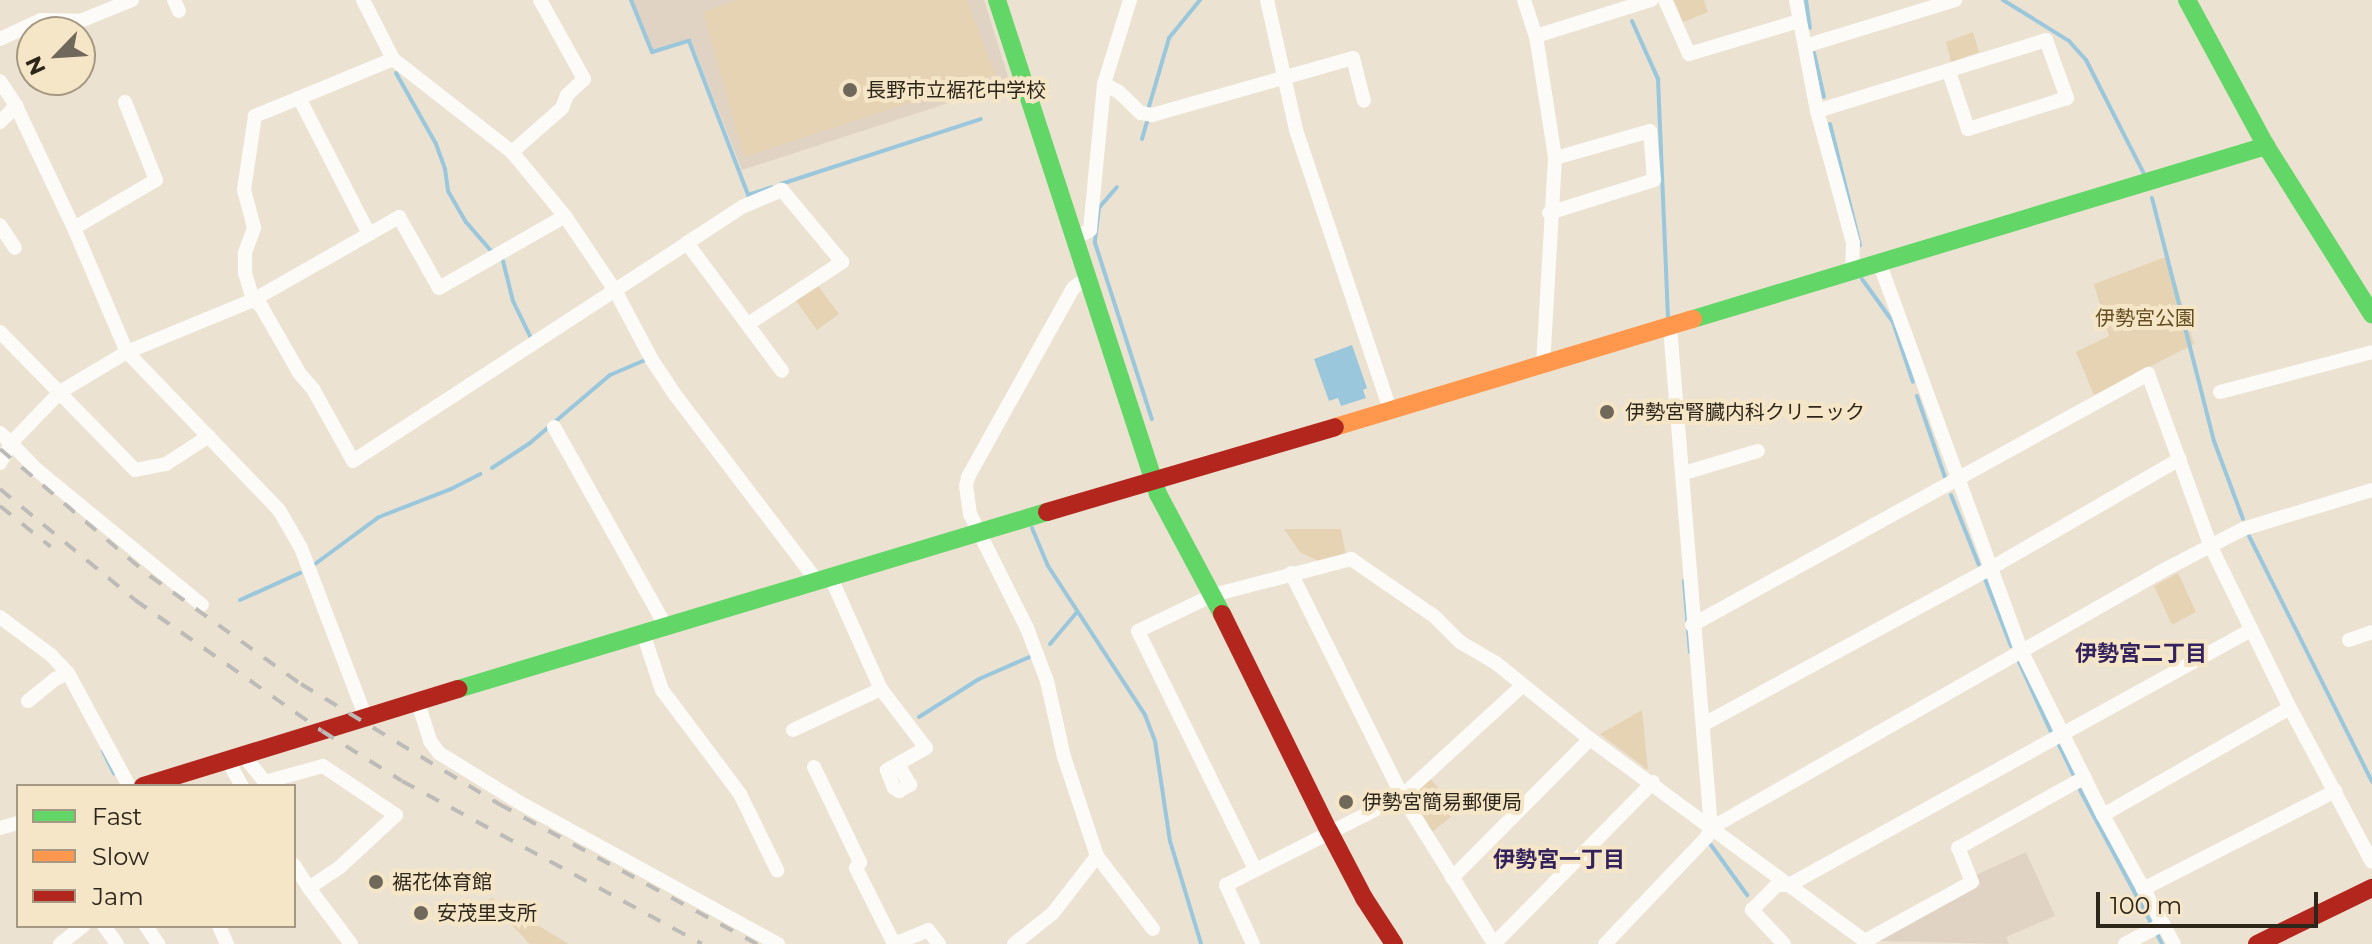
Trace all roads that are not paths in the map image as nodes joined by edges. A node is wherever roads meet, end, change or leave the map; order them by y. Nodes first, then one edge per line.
1 (132, 0) edge
2 (363, 0) edge
3 (540, 0) edge
4 (997, 0) edge
5 (1130, 0) edge
6 (1267, 0) edge
7 (1524, 0) edge
8 (1651, 0) edge
9 (1665, 0) edge
10 (1796, 0) edge
11 (1955, 0) edge
12 (2187, 0) edge
13 (1799, 21) junction
14 (1536, 36) junction
15 (0, 39) edge
16 (1805, 46) junction
17 (393, 59) junction
18 (1949, 72) junction
19 (1282, 78) junction
20 (0, 81) edge
21 (1104, 84) junction
22 (299, 98) junction
23 (1364, 101) dead end
24 (125, 102) dead end
25 (16, 106) junction
26 (1817, 111) junction
27 (0, 122) edge
28 (2266, 146) junction
29 (512, 152) junction
30 (1555, 158) junction
31 (1549, 213) junction
32 (565, 216) junction
33 (0, 225) edge
34 (74, 228) junction
35 (369, 234) junction
36 (1077, 237) junction
37 (687, 243) junction
38 (15, 248) dead end
39 (1879, 262) junction
40 (1852, 269) junction
41 (1089, 277) junction
42 (616, 292) junction
43 (253, 300) junction
44 (2372, 314) edge
45 (748, 324) junction
46 (1670, 327) junction
47 (0, 332) edge
48 (127, 352) junction
49 (2372, 352) edge
50 (1543, 366) junction
51 (782, 371) dead end
52 (60, 392) junction
53 (2220, 392) dead end
54 (1390, 409) junction
55 (554, 427) dead end
56 (209, 436) junction
57 (5, 438) edge
58 (1758, 451) dead end
59 (2180, 459) junction
60 (0, 463) edge
61 (1684, 473) junction
62 (1960, 480) junction
63 (1154, 481) junction
64 (2372, 490) edge
65 (980, 534) junction
66 (2211, 547) junction
67 (1991, 568) junction
68 (1291, 573) junction
69 (824, 579) junction
70 (1213, 595) junction
71 (202, 605) dead end
72 (0, 617) edge
73 (665, 625) junction
74 (1692, 625) junction
75 (2251, 630) junction
76 (2372, 632) edge
77 (643, 633) junction
78 (2349, 640) dead end
79 (2022, 652) junction
80 (68, 673) junction
81 (1522, 686) junction
82 (881, 689) junction
83 (28, 701) dead end
84 (418, 703) junction
85 (2290, 708) junction
86 (366, 718) junction
87 (1704, 724) junction
88 (793, 730) dead end
89 (2063, 732) junction
90 (1590, 739) junction
91 (236, 759) junction
92 (898, 764) dead end
93 (814, 767) dead end
94 (2085, 777) junction
95 (1653, 782) junction
96 (128, 784) edge
97 (150, 784) edge
98 (242, 784) edge
99 (2335, 791) junction
100 (1402, 796) junction
101 (2103, 815) junction
102 (1711, 828) junction
103 (1329, 831) junction
104 (1097, 856) junction
105 (2372, 862) edge
106 (296, 868) edge
107 (1255, 869) junction
108 (777, 870) dead end
109 (1452, 878) junction
110 (1789, 885) junction
111 (309, 888) junction
112 (2372, 888) edge
113 (2143, 889) junction
114 (2163, 924) junction
115 (80, 928) edge
116 (1153, 929) dead end
117 (1867, 942) edge
118 (60, 944) edge
119 (351, 944) edge
120 (778, 944) edge
121 (939, 944) edge
122 (1014, 944) edge
123 (1253, 944) edge
124 (1394, 944) edge
125 (1494, 944) edge
126 (1605, 944) edge
127 (1784, 944) edge
128 (2125, 944) edge
129 (2174, 944) edge
130 (2257, 944) edge

1 - 15 street
2 - 17 street
3 - 29 street
4 - 36 street
5 - 21 street
6 - 19 street
7 - 14 street
8 - 14 street
9 - 13 street
10 - 13 street
11 - 16 street
12 - 28 street
13 - 16 street
14 - 30 street
16 - 26 street
17 - 22 street
17 - 29 street
18 - 18 street
18 - 26 street
19 - 21 street
19 - 23 street
19 - 54 street
20 - 25 street
21 - 36 street
22 - 35 street
22 - 43 street
24 - 34 street
25 - 27 street
25 - 34 street
26 - 40 street
28 - 39 street
28 - 44 street
29 - 32 street
30 - 31 street
30 - 31 street
31 - 50 street
32 - 35 street
32 - 42 street
33 - 38 street
34 - 48 street
35 - 43 street
36 - 41 street
37 - 42 street
37 - 45 street
37 - 45 street
39 - 40 street
39 - 62 street
40 - 46 street
41 - 63 street
41 - 65 street
42 - 43 street
42 - 69 street
43 - 48 street
45 - 51 street
46 - 50 street
46 - 61 street
47 - 52 street
48 - 52 street
48 - 56 street
49 - 53 street
50 - 54 street
52 - 56 street
52 - 57 street
54 - 63 street
55 - 73 street
56 - 86 street
57 - 60 street
57 - 71 street
58 - 61 street
59 - 62 street
59 - 66 street
59 - 67 street
61 - 74 street
62 - 67 street
62 - 74 street
63 - 65 street
63 - 70 street
64 - 66 street
65 - 69 street
65 - 104 street
66 - 75 street
66 - 79 street
67 - 79 street
67 - 87 street
68 - 70 street
68 - 81 street
68 - 100 street
69 - 73 street
69 - 82 street
70 - 103 street
70 - 107 street
72 - 80 street
73 - 77 street
74 - 87 street
75 - 85 street
75 - 89 street
76 - 78 street
77 - 84 street
77 - 108 street
79 - 89 street
79 - 102 street
80 - 83 street
80 - 96 street
81 - 90 street
81 - 100 street
82 - 88 street
82 - 92 street
84 - 86 street
84 - 120 street
85 - 99 street
85 - 101 street
86 - 91 street
87 - 102 street
89 - 94 street
89 - 110 street
90 - 95 street
90 - 109 street
91 - 97 street
91 - 98 street
91 - 111 street
93 - 121 street
94 - 101 street
94 - 117 street
95 - 102 street
95 - 125 street
99 - 105 street
99 - 113 street
100 - 103 street
100 - 109 street
101 - 113 street
102 - 110 street
102 - 126 street
103 - 107 street
103 - 124 street
104 - 116 street
104 - 122 street
106 - 111 street
107 - 123 street
109 - 125 street
110 - 117 street
110 - 127 street
111 - 119 street
112 - 130 street
113 - 114 street
114 - 128 street
114 - 129 street
115 - 118 street

